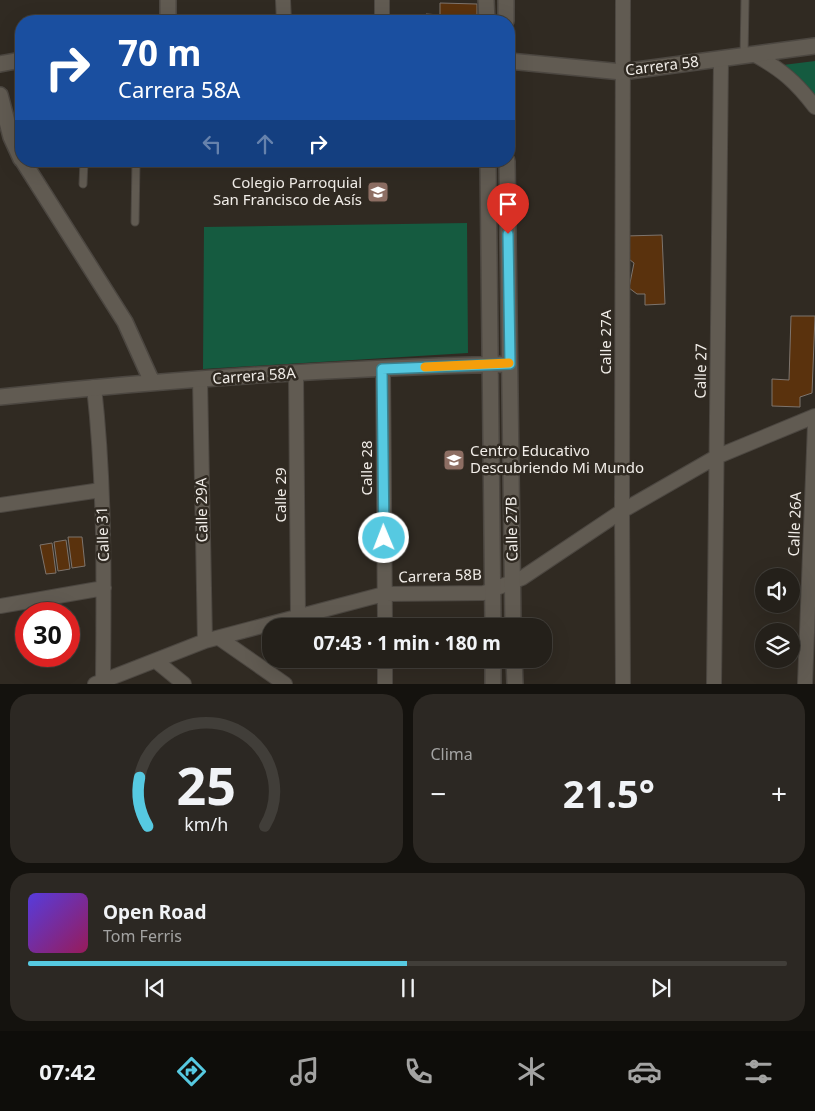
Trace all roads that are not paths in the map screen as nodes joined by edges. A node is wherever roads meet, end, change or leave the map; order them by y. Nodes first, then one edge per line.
1 (168, 0) edge
2 (283, 0) edge
3 (382, 0) edge
4 (486, 0) edge
5 (506, 0) edge
6 (623, 0) edge
7 (745, 0) edge
8 (168, 15) edge
9 (284, 15) edge
10 (382, 15) edge
11 (486, 15) edge
12 (506, 15) edge
13 (815, 46) edge
14 (750, 56) junction
15 (721, 59) junction
16 (15, 61) edge
17 (515, 62) edge
18 (0, 64) edge
19 (622, 72) junction
20 (0, 95) edge
21 (815, 107) edge
22 (15, 145) edge
23 (26, 167) edge
24 (84, 167) edge
25 (136, 167) edge
26 (488, 167) edge
27 (507, 167) edge
28 (83, 184) dead end
29 (135, 222) dead end
30 (491, 364) junction
31 (510, 364) junction
32 (382, 369) junction
33 (296, 373) junction
34 (200, 379) junction
35 (152, 382) junction
36 (94, 387) junction
37 (0, 397) edge
38 (815, 416) edge
39 (815, 425) edge
40 (716, 457) junction
41 (101, 490) junction
42 (0, 505) edge
43 (622, 511) junction
44 (512, 582) junction
45 (104, 588) junction
46 (493, 589) junction
47 (384, 594) junction
48 (0, 606) edge
49 (298, 617) junction
50 (385, 618) edge
51 (493, 618) edge
52 (513, 618) edge
53 (219, 638) junction
54 (205, 641) junction
55 (810, 654) edge
56 (156, 661) junction
57 (385, 668) edge
58 (493, 668) edge
59 (514, 668) edge
60 (99, 682) edge
61 (184, 684) edge
62 (285, 684) edge
63 (385, 684) edge
64 (493, 684) edge
65 (514, 684) edge
66 (623, 684) edge
67 (714, 684) edge
68 (805, 684) edge

1 - 8 main road
2 - 9 street
3 - 10 street
4 - 11 main road
5 - 12 main road
6 - 19 street, Calle 27A
7 - 14 lane
13 - 14 main road, Carrera 58
14 - 15 main road, Carrera 58
14 - 21 street
15 - 19 main road, Carrera 58
15 - 40 street, Calle 27
16 - 18 main road
17 - 19 main road, Carrera 58
19 - 43 street, Calle 27A
20 - 22 main road
23 - 35 main road
24 - 28 lane
25 - 29 lane
26 - 30 main road, Calle 27B
27 - 31 main road, Calle 27B
30 - 31 main road, Carrera 58A
30 - 32 main road, Carrera 58A
30 - 46 main road, Calle 27B
31 - 44 main road, Calle 27B
32 - 33 main road, Carrera 58A
32 - 47 street, Calle 28
33 - 34 main road, Carrera 58A
33 - 49 street, Calle 29
34 - 35 main road, Carrera 58A
34 - 54 street, Calle 29A
35 - 36 main road, Carrera 58A
36 - 37 main road, Carrera 58A
36 - 41 street, Calle 31
38 - 40 street, Carrera 58B
39 - 55 street, Calle 26A
40 - 43 street, Carrera 58B
40 - 67 street, Calle 27
41 - 42 street
41 - 45 street, Calle 31
43 - 44 street, Carrera 58B
43 - 66 street, Calle 27A
44 - 46 street, Carrera 58B
44 - 52 main road, Calle 27B
45 - 48 street
45 - 60 street, Calle 31
46 - 47 street, Carrera 58B
46 - 51 main road, Calle 27B
47 - 49 street, Carrera 58B
47 - 50 street, Calle 28
49 - 53 street, Carrera 58B
53 - 54 street, Carrera 58B
53 - 62 street
54 - 56 street, Carrera 58B
55 - 68 street, Calle 26A
56 - 60 street, Carrera 58B
56 - 61 street
57 - 63 street
58 - 64 main road
59 - 65 main road

